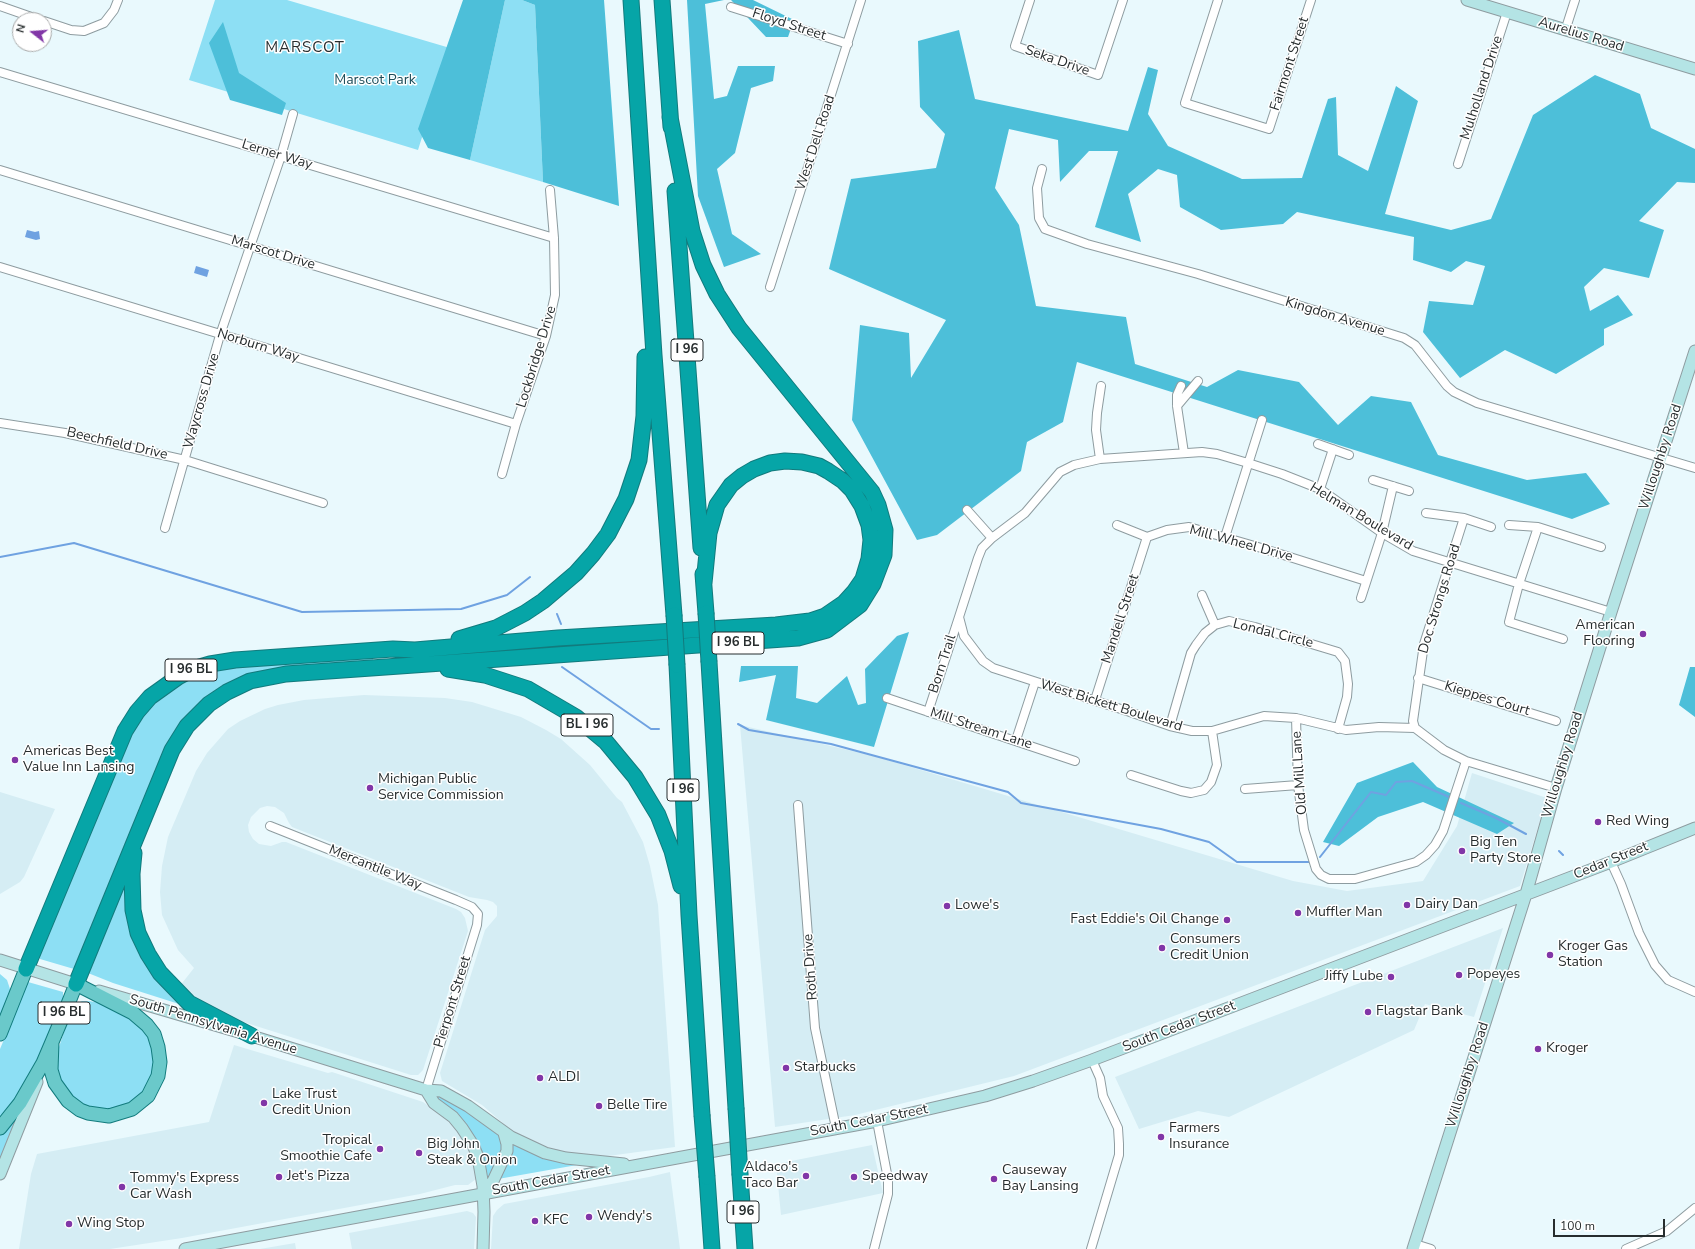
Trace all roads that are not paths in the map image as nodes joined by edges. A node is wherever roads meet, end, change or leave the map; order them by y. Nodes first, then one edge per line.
1 (118, 0) edge
2 (630, 0) edge
3 (662, 0) edge
4 (861, 0) edge
5 (1030, 0) edge
6 (1123, 0) edge
7 (1218, 0) edge
8 (1311, 0) edge
9 (1467, 0) edge
10 (1575, 0) edge
11 (0, 6) edge
12 (731, 7) dead end
13 (17, 12) edge
14 (1507, 12) junction
15 (52, 24) edge
16 (1566, 31) junction
17 (848, 44) junction
18 (1695, 70) edge
19 (0, 72) edge
20 (293, 114) dead end
21 (670, 117) junction
22 (281, 156) junction
23 (1458, 164) dead end
24 (1042, 169) dead end
25 (0, 170) edge
26 (550, 190) dead end
27 (643, 193) junction
28 (554, 238) junction
29 (249, 246) junction
30 (0, 267) edge
31 (770, 287) dead end
32 (220, 335) junction
33 (546, 336) junction
34 (1695, 351) edge
35 (1198, 381) dead end
36 (1101, 386) dead end
37 (1181, 386) dead end
38 (1177, 406) junction
39 (1262, 420) dead end
40 (0, 423) edge
41 (516, 424) junction
42 (1318, 444) dead end
43 (1333, 449) junction
44 (1184, 453) junction
45 (1349, 455) dead end
46 (1661, 458) junction
47 (1100, 459) junction
48 (186, 460) junction
49 (1248, 463) junction
50 (1695, 468) edge
51 (502, 474) dead end
52 (1373, 480) dead end
53 (1393, 486) junction
54 (1320, 489) junction
55 (1409, 491) dead end
56 (323, 503) dead end
57 (967, 510) dead end
58 (1426, 513) dead end
59 (1464, 518) junction
60 (1509, 524) dead end
61 (1117, 525) dead end
62 (1491, 527) dead end
63 (1538, 527) junction
64 (165, 528) dead end
65 (1382, 533) junction
66 (1147, 537) junction
67 (1225, 537) junction
68 (992, 538) junction
69 (1601, 548) dead end
70 (1450, 562) junction
71 (1366, 581) junction
72 (704, 583) junction
73 (1519, 584) junction
74 (1202, 595) dead end
75 (1361, 598) dead end
76 (1611, 612) junction
77 (959, 617) junction
78 (1215, 625) junction
79 (1562, 639) dead end
80 (393, 650) junction
81 (379, 667) junction
82 (1418, 678) junction
83 (1036, 682) junction
84 (887, 698) dead end
85 (1095, 700) junction
86 (928, 712) junction
87 (1296, 718) junction
88 (1556, 721) dead end
89 (1170, 726) junction
90 (1415, 728) junction
91 (1338, 729) junction
92 (1212, 731) junction
93 (1016, 740) junction
94 (1075, 761) dead end
95 (1466, 761) junction
96 (1131, 775) dead end
97 (1298, 785) junction
98 (1556, 788) junction
99 (1246, 789) dead end
100 (798, 805) dead end
101 (270, 826) dead end
102 (1695, 828) edge
103 (136, 835) junction
104 (1611, 862) junction
105 (1526, 894) junction
106 (478, 914) joint
107 (688, 915) junction
108 (0, 960) edge
109 (26, 969) junction
110 (76, 984) junction
111 (1695, 992) edge
112 (0, 1034) edge
113 (252, 1036) junction
114 (52, 1042) junction
115 (1092, 1060) junction
116 (44, 1063) junction
117 (426, 1090) junction
118 (877, 1121) junction
119 (0, 1128) edge
120 (836, 1128) junction
121 (504, 1133) junction
122 (637, 1165) junction
123 (0, 1174) edge
124 (484, 1194) junction
125 (1695, 1208) edge
126 (1414, 1246) edge
127 (185, 1249) edge
128 (483, 1249) edge
129 (712, 1249) edge
130 (745, 1249) edge
131 (874, 1249) edge
132 (1091, 1249) edge
133 (1431, 1249) edge
134 (1626, 1249) edge

1 - 15 street
2 - 27 highway, I 96
3 - 21 highway, I 96
4 - 17 street, West Dell Road
5 - 6 street, Seka Drive
7 - 8 street, Fairmont Street
9 - 14 main road, Aurelius Road
10 - 16 street
11 - 13 street
12 - 17 street, Floyd Street
14 - 16 main road, Aurelius Road
14 - 23 street, Mulholland Drive
16 - 18 main road, Aurelius Road
17 - 31 street, West Dell Road
19 - 22 street, Lerner Way
20 - 22 street, Waycross Drive
21 - 72 highway, I 96
21 - 81 highway, I 96 BL
22 - 28 street, Lerner Way
22 - 29 street, Waycross Drive
24 - 46 street, Kingdon Avenue
25 - 29 street, Marscot Drive
26 - 28 street, Lockbridge Drive
27 - 80 highway, I 96 BL
27 - 107 highway, I 96, bridge
28 - 33 street, Lockbridge Drive
29 - 32 street, Waycross Drive
29 - 33 street, Marscot Drive
30 - 32 street, Norburn Way
32 - 41 street, Norburn Way
32 - 48 street, Waycross Drive
33 - 41 street, Lockbridge Drive
34 - 46 main road, Willoughby Road
35 - 38 street
36 - 47 street
37 - 38 street
38 - 44 street
39 - 49 street
40 - 48 street, Beechfield Drive
41 - 51 street, Lockbridge Drive
42 - 43 street
43 - 45 street
43 - 54 street
44 - 47 street, Helman Boulevard
44 - 49 street, Helman Boulevard
46 - 50 street, Kingdon Avenue
46 - 76 main road, Willoughby Road
47 - 68 street, Helman Boulevard
48 - 56 street, Beechfield Drive
48 - 64 street, Waycross Drive
49 - 54 street, Helman Boulevard
49 - 67 street
52 - 53 street
53 - 55 street
53 - 65 street
54 - 65 street, Helman Boulevard
57 - 68 street
58 - 59 street
59 - 62 street
59 - 70 street, Doc Strongs Road
60 - 63 street
61 - 66 street
63 - 69 street
63 - 73 street
65 - 70 street, Helman Boulevard
65 - 71 street
66 - 67 street, Mill Wheel Drive
66 - 85 street, Mandell Street
67 - 71 street, Mill Wheel Drive
68 - 77 street
70 - 73 street, Helman Boulevard
70 - 82 street, Doc Strongs Road
71 - 75 street
72 - 80 highway, I 96 BL
72 - 130 highway, I 96, bridge
73 - 76 street, Helman Boulevard
73 - 79 street
74 - 78 street
76 - 98 main road, Willoughby Road
77 - 83 street, West Bickett Boulevard
77 - 86 street, Born Trail
78 - 89 street, Londal Circle
78 - 91 street, Londal Circle
80 - 109 highway, I 96 BL
81 - 103 highway, I 96 BL
81 - 107 highway, BL I 96
82 - 88 street, Kieppes Court
82 - 90 street, Doc Strongs Road
83 - 85 street, West Bickett Boulevard
83 - 93 street
84 - 86 street, Mill Stream Lane
85 - 89 street, West Bickett Boulevard
86 - 93 street, Mill Stream Lane
87 - 91 street, West Bickett Boulevard
87 - 92 street, West Bickett Boulevard
87 - 97 street, Old Mill Lane
89 - 92 street, West Bickett Boulevard
90 - 91 street, West Bickett Boulevard
90 - 95 street
92 - 96 street
93 - 94 street, Mill Stream Lane
95 - 97 street, Old Mill Lane
95 - 98 street
97 - 99 street
98 - 105 main road, Willoughby Road
100 - 120 street, Roth Drive
101 - 106 street, Mercantile Way
102 - 104 main road, Cedar Street
103 - 110 highway, I 96 BL
103 - 113 highway
104 - 105 main road, Cedar Street
104 - 111 street
105 - 115 main road, South Cedar Street
105 - 126 main road, Willoughby Road
106 - 117 street, Pierpont Street
107 - 129 highway, I 96, bridge
108 - 109 main road, South Pennsylvania Avenue
109 - 110 main road, South Pennsylvania Avenue
109 - 112 main road, I 96 BL
110 - 113 main road, South Pennsylvania Avenue
110 - 114 main road, I 96 BL
110 - 114 main road
113 - 117 main road, South Pennsylvania Avenue
114 - 116 main road, I 96 BL
115 - 118 main road, South Cedar Street
115 - 132 street
116 - 119 main road, I 96 BL
116 - 123 main road
117 - 121 main road, South Pennsylvania Avenue
117 - 124 main road
118 - 120 main road, South Cedar Street
118 - 131 street
120 - 122 main road, South Cedar Street
121 - 122 main road, South Pennsylvania Avenue
121 - 124 main road
122 - 124 main road, South Cedar Street
124 - 127 main road, South Cedar Street
124 - 128 main road
125 - 134 street
126 - 133 street

